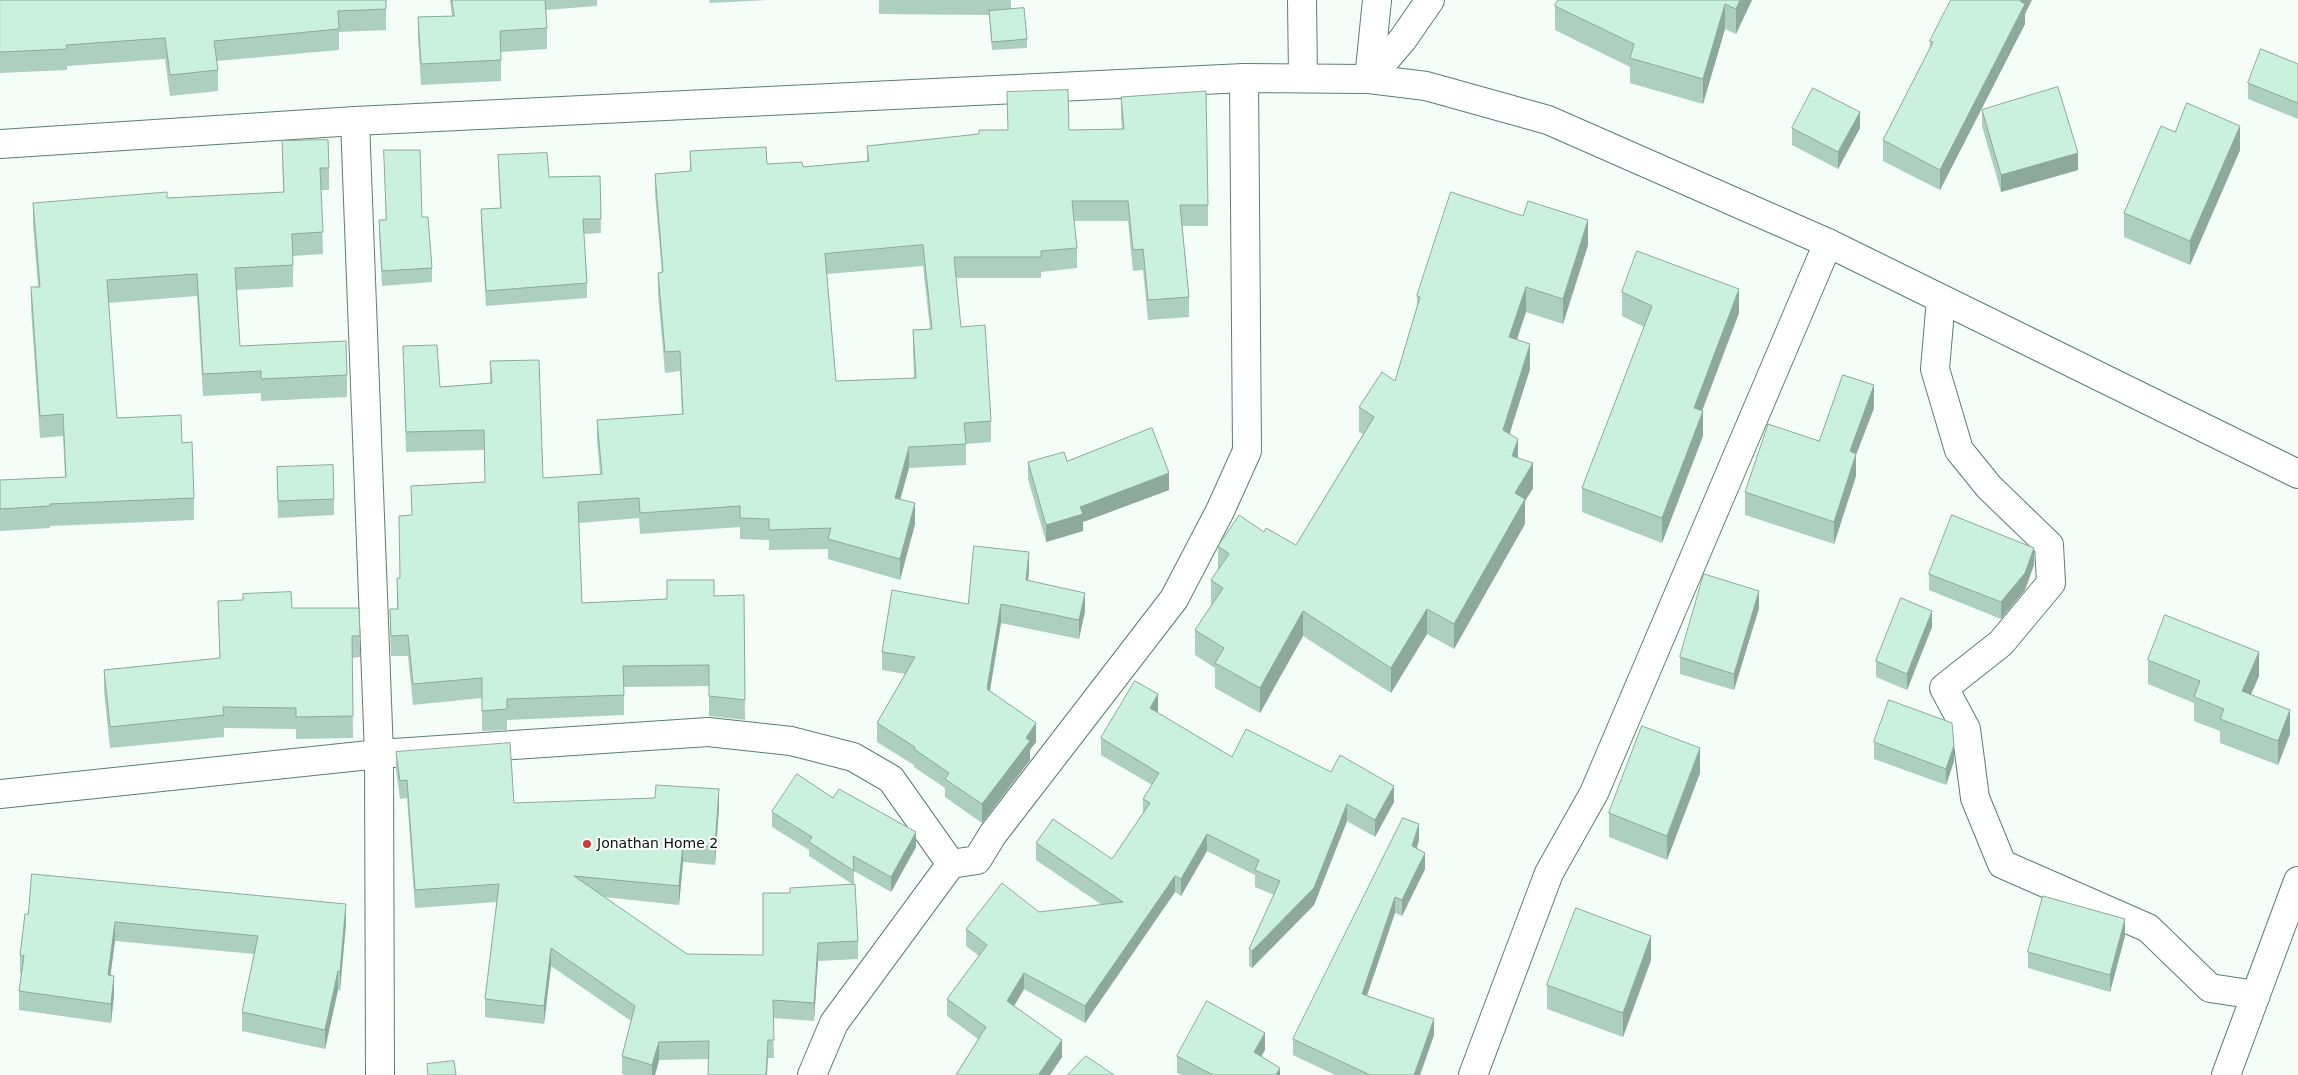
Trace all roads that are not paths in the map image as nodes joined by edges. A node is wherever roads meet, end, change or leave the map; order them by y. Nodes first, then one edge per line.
1 (1302, 0) edge
2 (1377, 0) edge
3 (1430, 0) edge
4 (1303, 77) junction
5 (1244, 78) junction
6 (1370, 79) junction
7 (355, 121) junction
8 (0, 144) edge
9 (1828, 243) junction
10 (1941, 299) junction
11 (2298, 474) edge
12 (379, 754) junction
13 (0, 794) edge
14 (951, 864) junction
15 (2298, 881) edge
16 (2256, 995) junction
17 (380, 1075) edge
18 (812, 1075) edge
19 (1473, 1075) edge
20 (2226, 1075) edge

1 - 4 street
2 - 6 street
3 - 6 street
4 - 5 street
4 - 6 street
5 - 7 street
5 - 14 street
6 - 9 street
7 - 8 street
7 - 12 street
9 - 10 street
9 - 19 street
10 - 11 street
10 - 16 street
12 - 13 street
12 - 14 street
12 - 17 street
14 - 18 street
15 - 16 street
16 - 20 street

